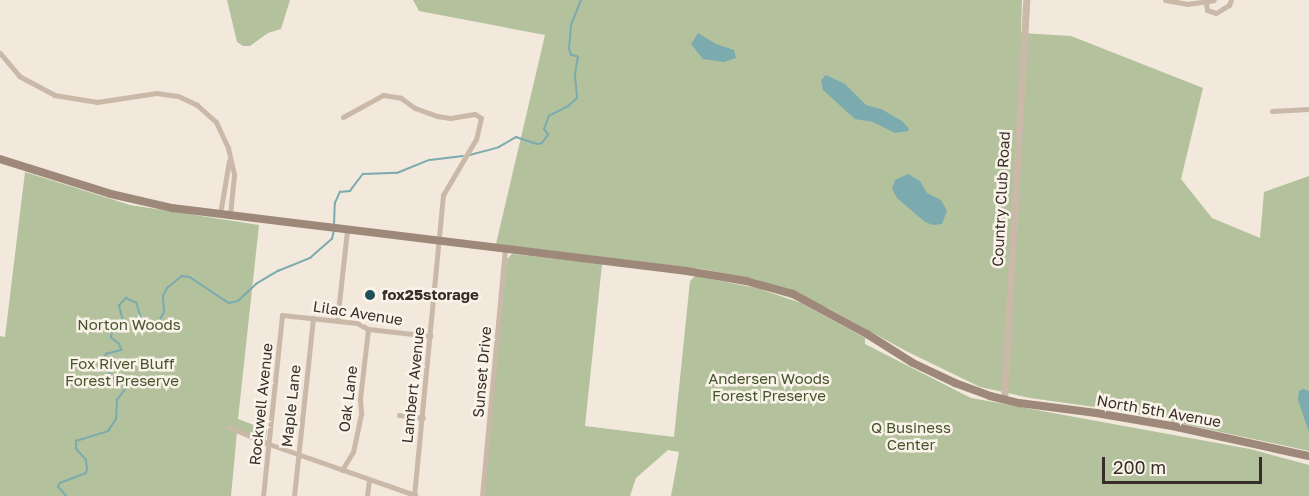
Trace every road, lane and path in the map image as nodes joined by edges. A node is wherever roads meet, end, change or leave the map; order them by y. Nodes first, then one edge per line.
1 (1026, 0) edge
2 (1165, 0) edge
3 (1214, 0) edge
4 (1231, 0) edge
5 (1206, 3) junction
6 (0, 53) edge
7 (1309, 109) edge
8 (1272, 111) dead end
9 (343, 117) dead end
10 (0, 159) edge
11 (230, 159) junction
12 (220, 214) junction
13 (230, 215) junction
14 (344, 230) junction
15 (439, 242) junction
16 (505, 249) junction
17 (282, 315) joint
18 (312, 318) junction
19 (337, 321) junction
20 (368, 329) junction
21 (431, 336) junction
22 (1004, 399) junction
23 (399, 415) dead end
24 (423, 418) junction
25 (228, 427) dead end
26 (269, 444) junction
27 (298, 454) junction
28 (1309, 456) edge
29 (342, 470) junction
30 (369, 480) junction
31 (263, 496) edge
32 (294, 496) edge
33 (367, 496) edge
34 (415, 496) edge
35 (482, 496) edge

1 - 22 street, Country Club Road
2 - 5 street
3 - 5 street
4 - 5 street
6 - 11 street
7 - 8 street
9 - 15 street, Lambert Avenue
10 - 12 main road, North 5th Avenue
11 - 12 street
11 - 13 street
12 - 13 main road, North 5th Avenue
13 - 14 main road, North 5th Avenue
14 - 15 main road, North 5th Avenue
14 - 19 street
15 - 16 main road, North 5th Avenue
15 - 21 street, Lambert Avenue
16 - 22 main road, North 5th Avenue
16 - 35 street, Sunset Drive
17 - 18 street, Lilac Avenue
17 - 26 street, Rockwell Avenue
18 - 19 street, Lilac Avenue
18 - 27 street, Maple Lane
19 - 20 street, Lilac Avenue
20 - 21 street, Lilac Avenue
20 - 29 street, Oak Lane
21 - 24 street, Lambert Avenue
22 - 28 main road, North 5th Avenue
23 - 24 street
24 - 34 street, Lambert Avenue
25 - 26 street
26 - 27 street
26 - 31 street, Rockwell Avenue
27 - 29 street
27 - 32 street, Maple Lane
29 - 30 street
30 - 33 street
30 - 34 street

